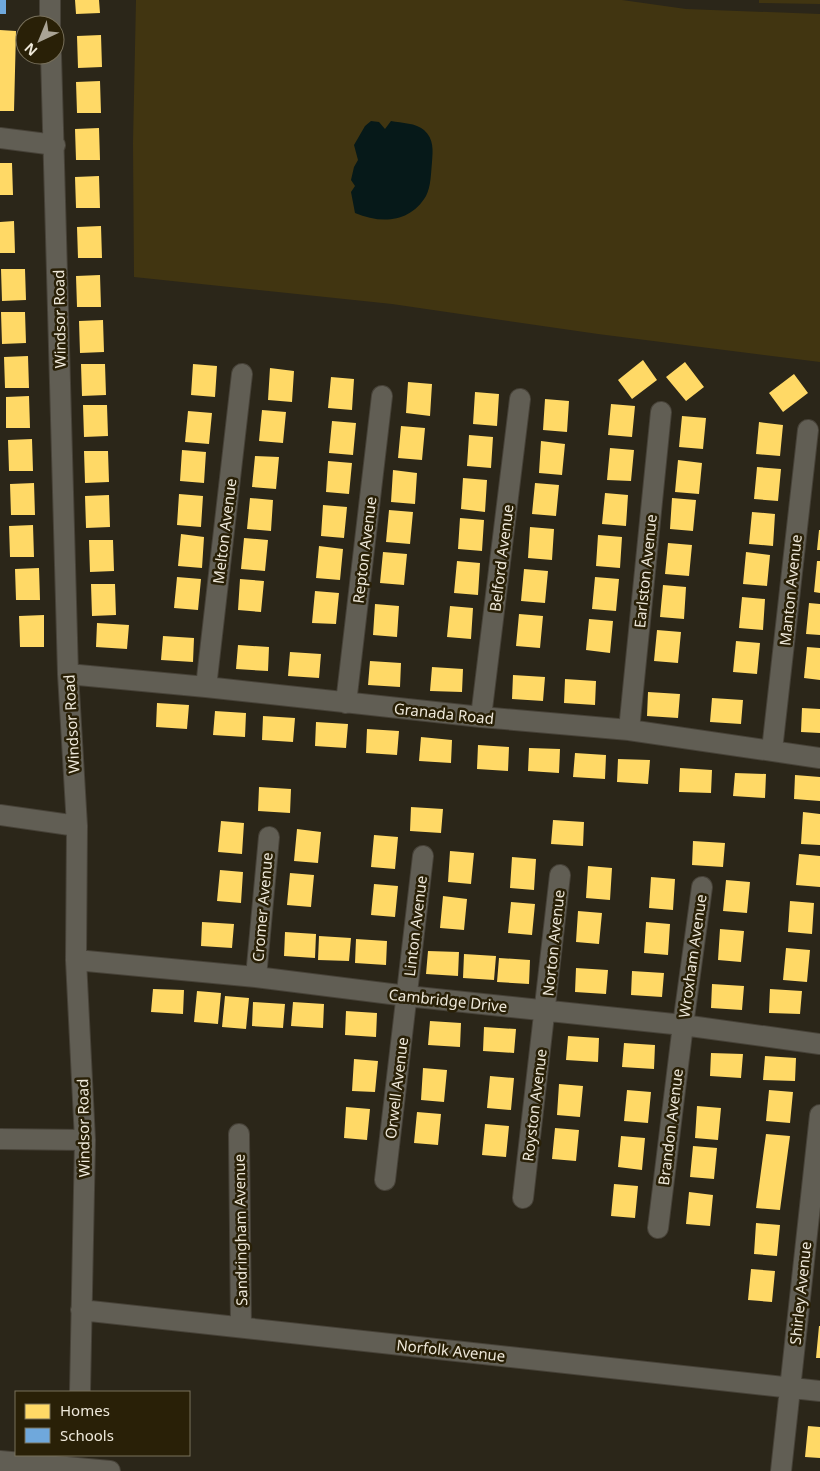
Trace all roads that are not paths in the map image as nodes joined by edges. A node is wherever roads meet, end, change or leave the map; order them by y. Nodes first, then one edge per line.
1 (50, 0) edge
2 (50, 15) edge
3 (51, 65) edge
4 (0, 138) edge
5 (55, 145) junction
6 (242, 374) dead end
7 (382, 396) dead end
8 (520, 399) dead end
9 (661, 412) dead end
10 (808, 430) dead end
11 (68, 674) junction
12 (206, 687) junction
13 (346, 703) junction
14 (481, 717) junction
15 (629, 730) junction
16 (772, 750) junction
17 (820, 758) edge
18 (0, 815) edge
19 (77, 826) junction
20 (269, 837) dead end
21 (423, 856) dead end
22 (560, 875) dead end
23 (702, 887) dead end
24 (76, 960) junction
25 (256, 977) junction
26 (407, 996) junction
27 (545, 1011) junction
28 (682, 1025) junction
29 (820, 1044) edge
30 (820, 1116) edge
31 (239, 1134) dead end
32 (0, 1139) edge
33 (85, 1140) junction
34 (385, 1180) dead end
35 (523, 1198) dead end
36 (658, 1228) dead end
37 (81, 1310) junction
38 (241, 1327) junction
39 (790, 1387) junction
40 (80, 1391) edge
41 (820, 1391) edge
42 (79, 1461) edge
43 (0, 1462) edge
44 (110, 1471) edge
45 (781, 1471) edge

1 - 2 street
3 - 5 street, Windsor Road
4 - 5 street
5 - 11 street, Windsor Road
6 - 12 street, Melton Avenue
7 - 13 street, Repton Avenue
8 - 14 street, Belford Avenue
9 - 15 street, Earlston Avenue
10 - 16 street, Manton Avenue
11 - 12 street, Granada Road
11 - 19 street, Windsor Road
12 - 13 street, Granada Road
13 - 14 street, Granada Road
14 - 15 street, Granada Road
15 - 16 street, Granada Road
16 - 17 street, Granada Road
18 - 19 street
19 - 24 street, Windsor Road
20 - 25 street, Cromer Avenue
21 - 26 street, Linton Avenue
22 - 27 street, Norton Avenue
23 - 28 street, Wroxham Avenue
24 - 25 street, Cambridge Drive
24 - 33 street, Windsor Road
25 - 26 street, Cambridge Drive
26 - 27 street, Cambridge Drive
26 - 34 street, Orwell Avenue
27 - 28 street, Cambridge Drive
27 - 35 street, Royston Avenue
28 - 29 street, Cambridge Drive
28 - 36 street, Brandon Avenue
30 - 39 street, Shirley Avenue
31 - 38 street, Sandringham Avenue
32 - 33 street
33 - 37 street, Windsor Road
37 - 38 street, Norfolk Avenue
37 - 40 street, Windsor Road
38 - 39 street, Norfolk Avenue
39 - 41 street, Norfolk Avenue
39 - 45 street, Shirley Avenue
42 - 43 street
42 - 44 street

